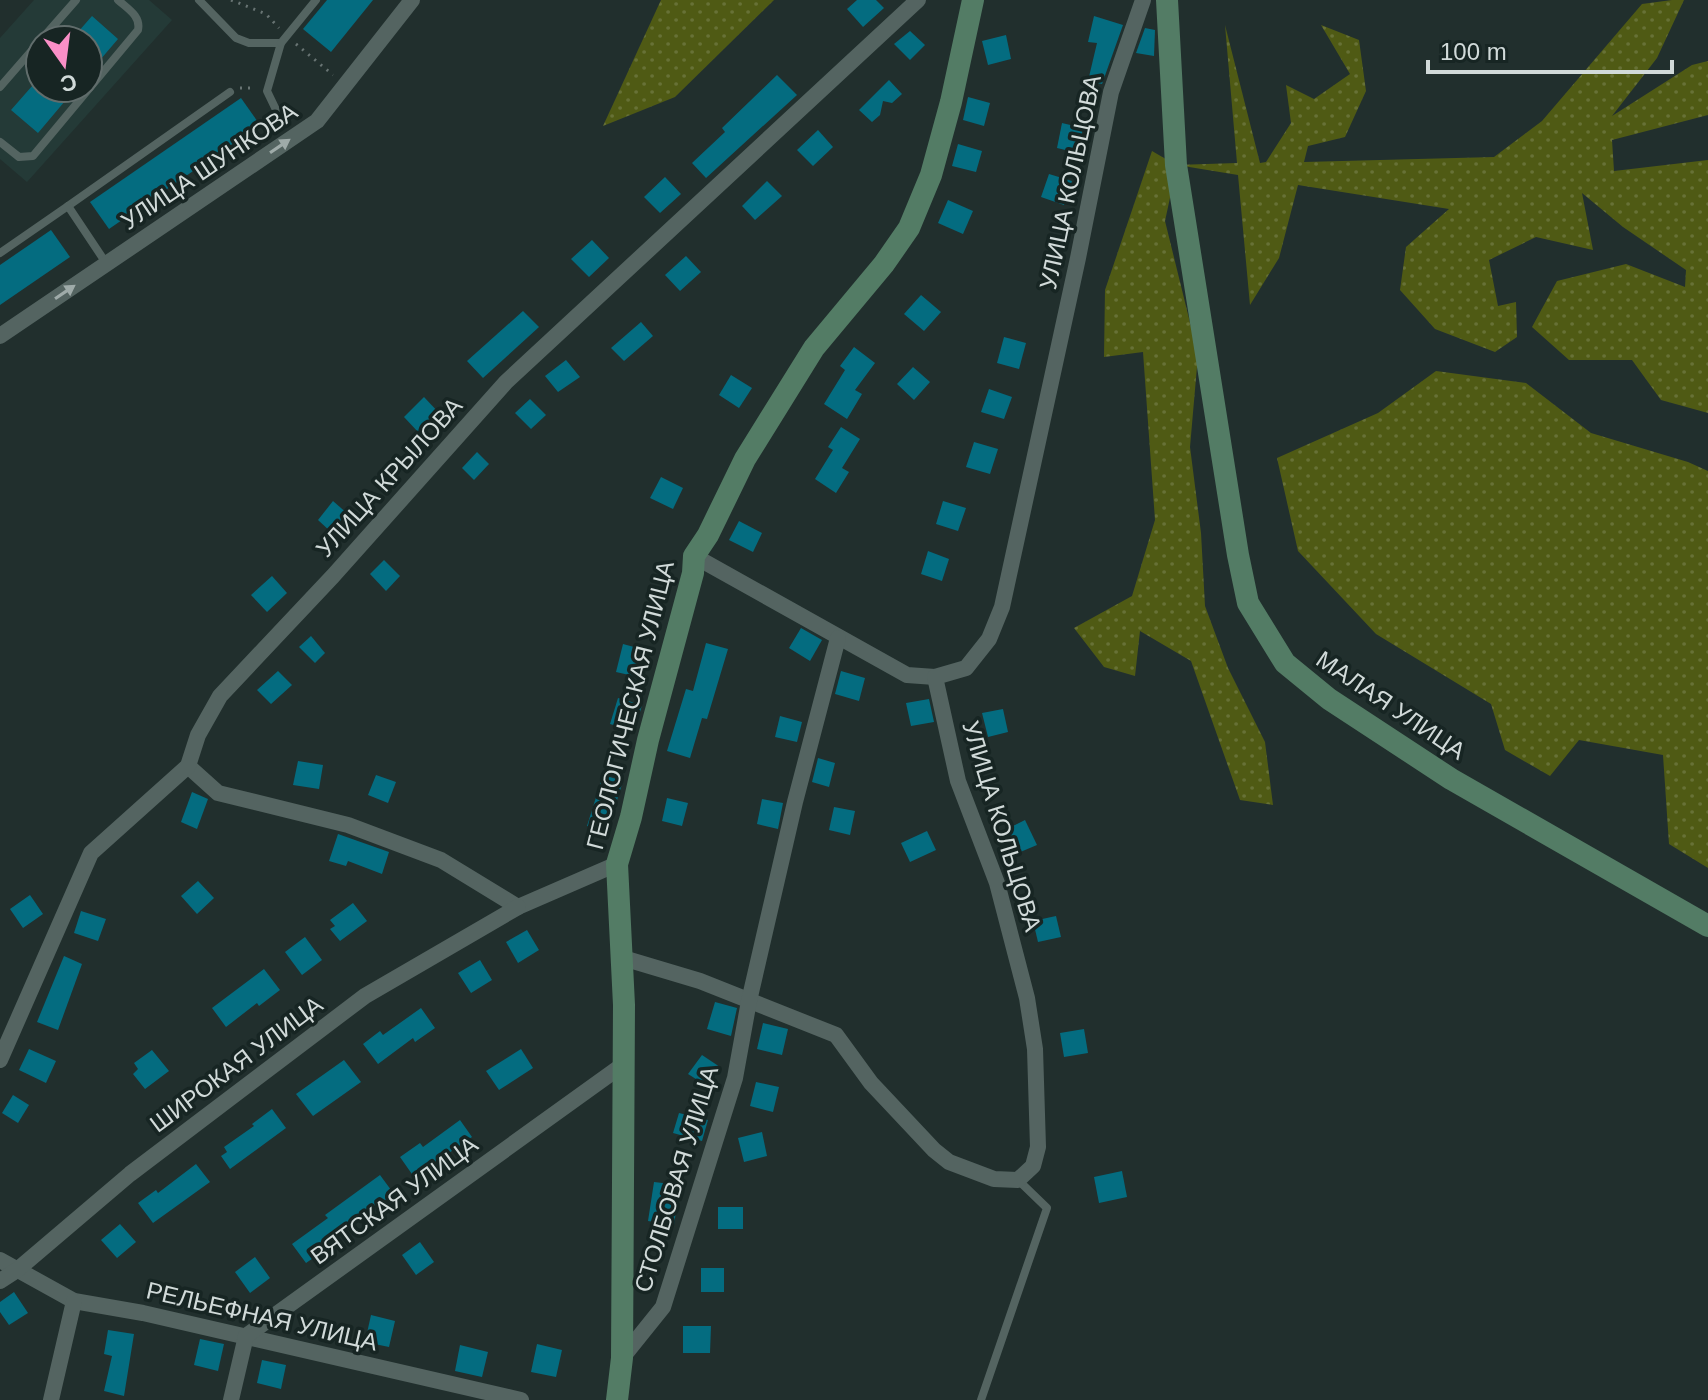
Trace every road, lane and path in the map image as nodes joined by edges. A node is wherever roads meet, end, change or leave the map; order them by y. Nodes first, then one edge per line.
1 (76, 0) edge
2 (118, 0) edge
3 (199, 0) edge
4 (231, 0) edge
5 (316, 0) edge
6 (412, 0) edge
7 (918, 0) edge
8 (973, 0) edge
9 (1143, 0) edge
10 (1167, 0) edge
11 (55, 24) edge
12 (284, 39) junction
13 (24, 59) edge
14 (345, 85) junction
15 (0, 87) edge
16 (267, 91) junction
17 (230, 92) joint
18 (279, 116) dead end
19 (0, 142) edge
20 (68, 206) junction
21 (0, 253) edge
22 (107, 264) junction
23 (0, 336) edge
24 (694, 556) junction
25 (838, 638) junction
26 (935, 677) junction
27 (188, 766) junction
28 (617, 864) junction
29 (518, 907) junction
30 (1708, 926) edge
31 (623, 958) junction
32 (749, 1001) junction
33 (0, 1060) edge
34 (624, 1064) junction
35 (1018, 1180) junction
36 (0, 1260) edge
37 (17, 1270) junction
38 (0, 1281) edge
39 (74, 1301) junction
40 (246, 1336) junction
41 (622, 1358) junction
42 (51, 1400) edge
43 (231, 1400) edge
44 (521, 1400) edge
45 (617, 1400) edge
46 (981, 1400) edge

1 - 11 lane
2 - 19 lane
3 - 12 lane
4 - 12 path
5 - 12 lane
6 - 14 street, УЛИЦА ШУНКОВА
7 - 27 street, УЛИЦА КРЫЛОВА
8 - 24 street, ГЕОЛОГИЧЕСКАЯ УЛИЦА
9 - 26 street, УЛИЦА КОЛЬЦОВА
10 - 30 street, МАЛАЯ УЛИЦА
12 - 14 path
12 - 16 lane
13 - 15 lane
22 -> 14 street, УЛИЦА ШУНКОВА
16 - 17 path
16 - 18 lane
17 - 20 lane
20 - 21 lane
20 - 22 lane
23 -> 22 street, УЛИЦА ШУНКОВА
24 - 25 street
24 - 28 street, ГЕОЛОГИЧЕСКАЯ УЛИЦА
25 - 26 street
25 - 32 street, СТОЛБОВАЯ УЛИЦА
26 - 35 street, УЛИЦА КОЛЬЦОВА
27 - 29 street
27 - 33 street, УЛИЦА КРЫЛОВА
28 - 29 street, ШИРОКАЯ УЛИЦА
28 - 31 street, ГЕОЛОГИЧЕСКАЯ УЛИЦА
29 - 37 street, ШИРОКАЯ УЛИЦА
31 - 32 street
31 - 34 street, ГЕОЛОГИЧЕСКАЯ УЛИЦА
32 - 35 street
32 - 41 street, СТОЛБОВАЯ УЛИЦА
34 - 40 street, ВЯТСКАЯ УЛИЦА
34 - 41 street, ГЕОЛОГИЧЕСКАЯ УЛИЦА
35 - 46 lane
36 - 37 street, РЕЛЬЕФНАЯ УЛИЦА
37 - 38 street, ШИРОКАЯ УЛИЦА
37 - 39 street, РЕЛЬЕФНАЯ УЛИЦА
39 - 40 street, РЕЛЬЕФНАЯ УЛИЦА
39 - 42 street
40 - 43 street
40 - 44 street, РЕЛЬЕФНАЯ УЛИЦА
41 - 45 street, ГЕОЛОГИЧЕСКАЯ УЛИЦА

